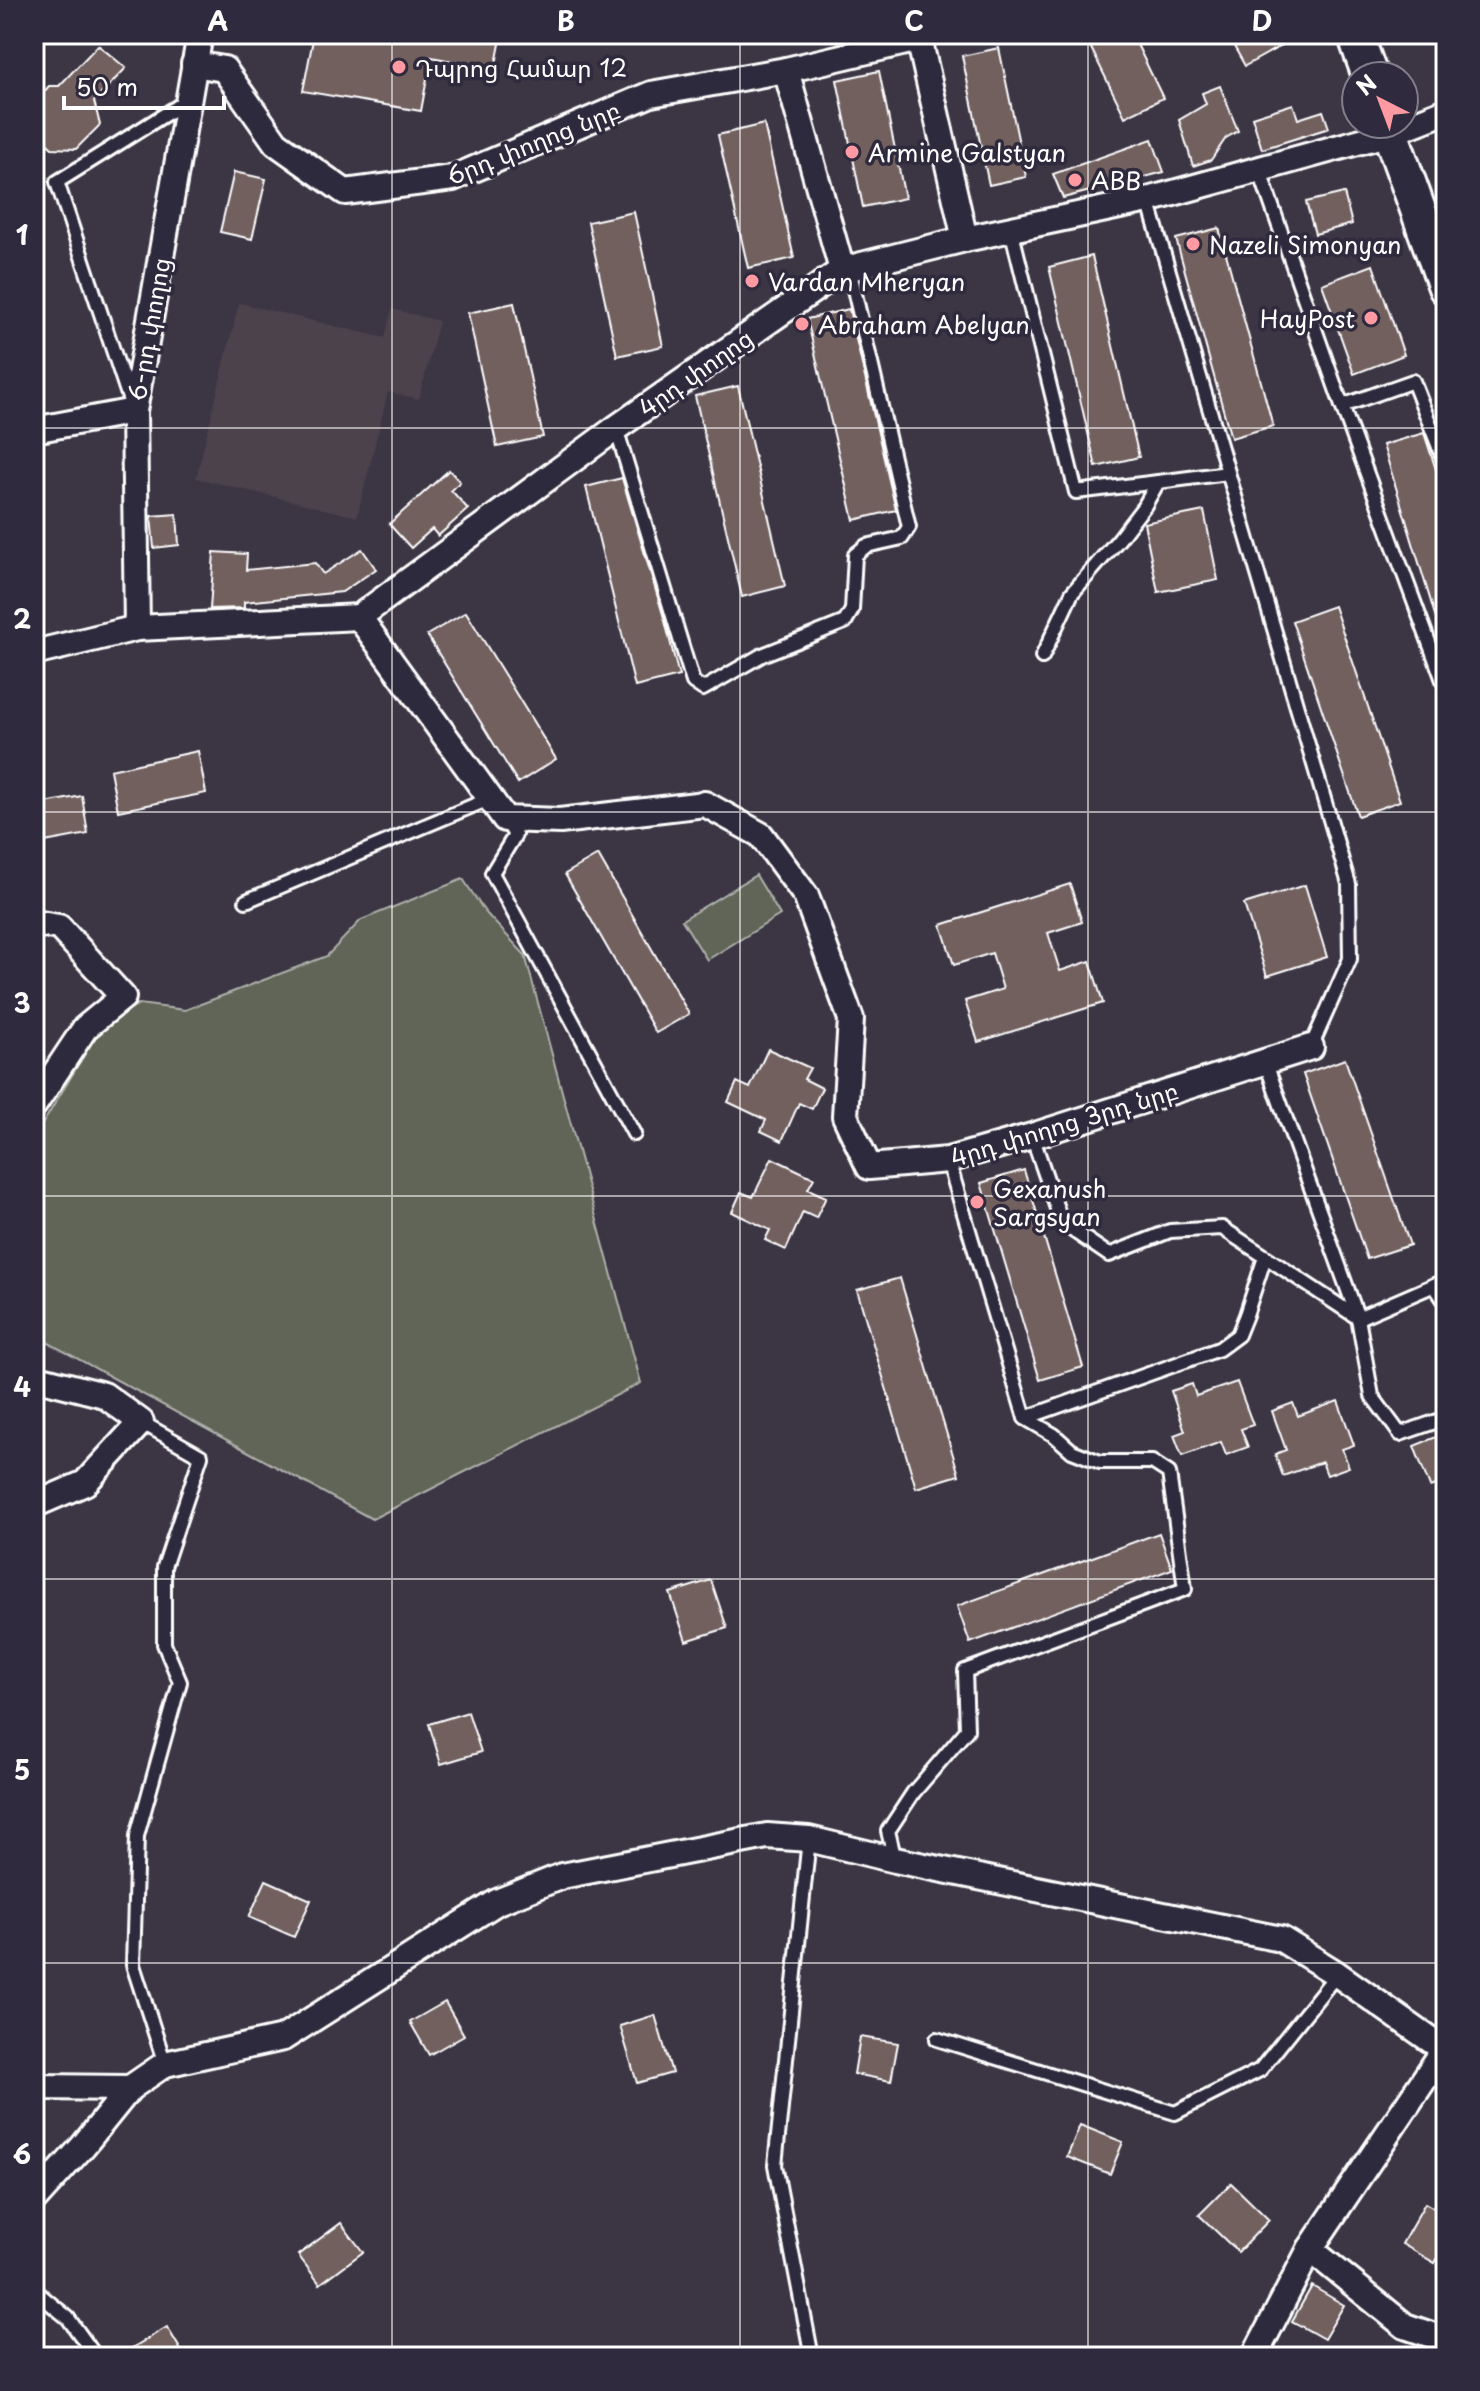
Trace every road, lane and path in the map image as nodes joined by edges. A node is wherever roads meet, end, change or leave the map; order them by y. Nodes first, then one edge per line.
1 (200, 34) edge
2 (1355, 34) edge
3 (919, 37) edge
4 (1364, 60) edge
5 (194, 64) junction
6 (786, 70) junction
7 (188, 100) junction
8 (1446, 111) edge
9 (1420, 119) edge
10 (1350, 140) edge
11 (1392, 140) edge
12 (1259, 169) junction
13 (1148, 200) junction
14 (1011, 229) junction
15 (965, 239) junction
16 (846, 269) junction
17 (1446, 287) edge
18 (1342, 406) junction
19 (134, 411) junction
20 (616, 428) junction
21 (34, 430) edge
22 (1446, 465) edge
23 (1228, 473) junction
24 (1158, 482) junction
25 (359, 617) junction
26 (137, 628) junction
27 (34, 653) edge
28 (1042, 657) dead end
29 (1445, 685) edge
30 (489, 799) junction
31 (505, 819) junction
32 (246, 901) dead end
33 (34, 923) edge
34 (1311, 1047) joint
35 (1265, 1061) junction
36 (34, 1105) edge
37 (634, 1134) dead end
38 (1032, 1136) junction
39 (948, 1160) junction
40 (1265, 1257) junction
41 (1440, 1282) edge
42 (1446, 1303) edge
43 (1358, 1318) junction
44 (34, 1377) edge
45 (1025, 1418) junction
46 (1446, 1418) edge
47 (141, 1422) junction
48 (34, 1505) edge
49 (809, 1839) junction
50 (895, 1860) junction
51 (1337, 1974) junction
52 (937, 2039) dead end
53 (1445, 2051) edge
54 (165, 2064) junction
55 (34, 2087) edge
56 (130, 2088) junction
57 (34, 2200) edge
58 (1310, 2249) junction
59 (34, 2290) edge
60 (1446, 2340) edge
61 (96, 2357) edge
62 (812, 2357) edge
63 (1254, 2357) edge

1 - 5 street, 6-րդ փողոց
2 - 4 main road
3 - 6 street, 6րդ փողոց նրբ
3 - 15 street
5 - 6 street, 6րդ փողոց նրբ
5 - 7 street, 6-րդ փողոց
6 - 16 street
7 - 19 street, 6-րդ փողոց
7 - 19 lane
8 - 9 street, 4րդ փողոց
10 - 12 street, 4րդ փողոց
11 - 17 main road
12 - 13 street, 4րդ փողոց
12 - 18 lane
13 - 14 street, 4րդ փողոց
13 - 23 lane
14 - 15 street, 4րդ փողոց
14 - 24 lane
15 - 16 street, 4րդ փողոց
16 - 20 street, 4րդ փողոց
16 - 20 lane
18 - 22 lane
18 - 29 lane
19 - 21 street
19 - 26 street, 6-րդ փողոց
20 - 25 street, 4րդ փողոց
23 - 24 lane
23 - 34 lane
24 - 28 lane
25 - 26 street
25 - 30 street
26 - 27 street
30 - 31 street
30 - 32 lane
31 - 37 lane
31 - 39 street, 4րդ փողոց 3րդ նրբ
33 - 36 street
34 - 35 street, 4րդ փողոց 3րդ նրբ
35 - 38 street, 4րդ փողոց 3րդ նրբ
35 - 43 lane
38 - 39 street, 4րդ փողոց 3րդ նրբ
38 - 40 lane
39 - 45 lane
40 - 43 lane
40 - 45 lane
41 - 42 lane
41 - 43 lane
43 - 46 lane
44 - 47 street
45 - 50 lane
47 - 48 street
47 - 54 lane
49 - 50 street
49 - 54 street
49 - 62 lane
50 - 51 street
51 - 52 lane
51 - 53 street
53 - 58 street
54 - 56 street
55 - 56 street
56 - 57 street
58 - 60 street
58 - 63 street
59 - 61 lane

